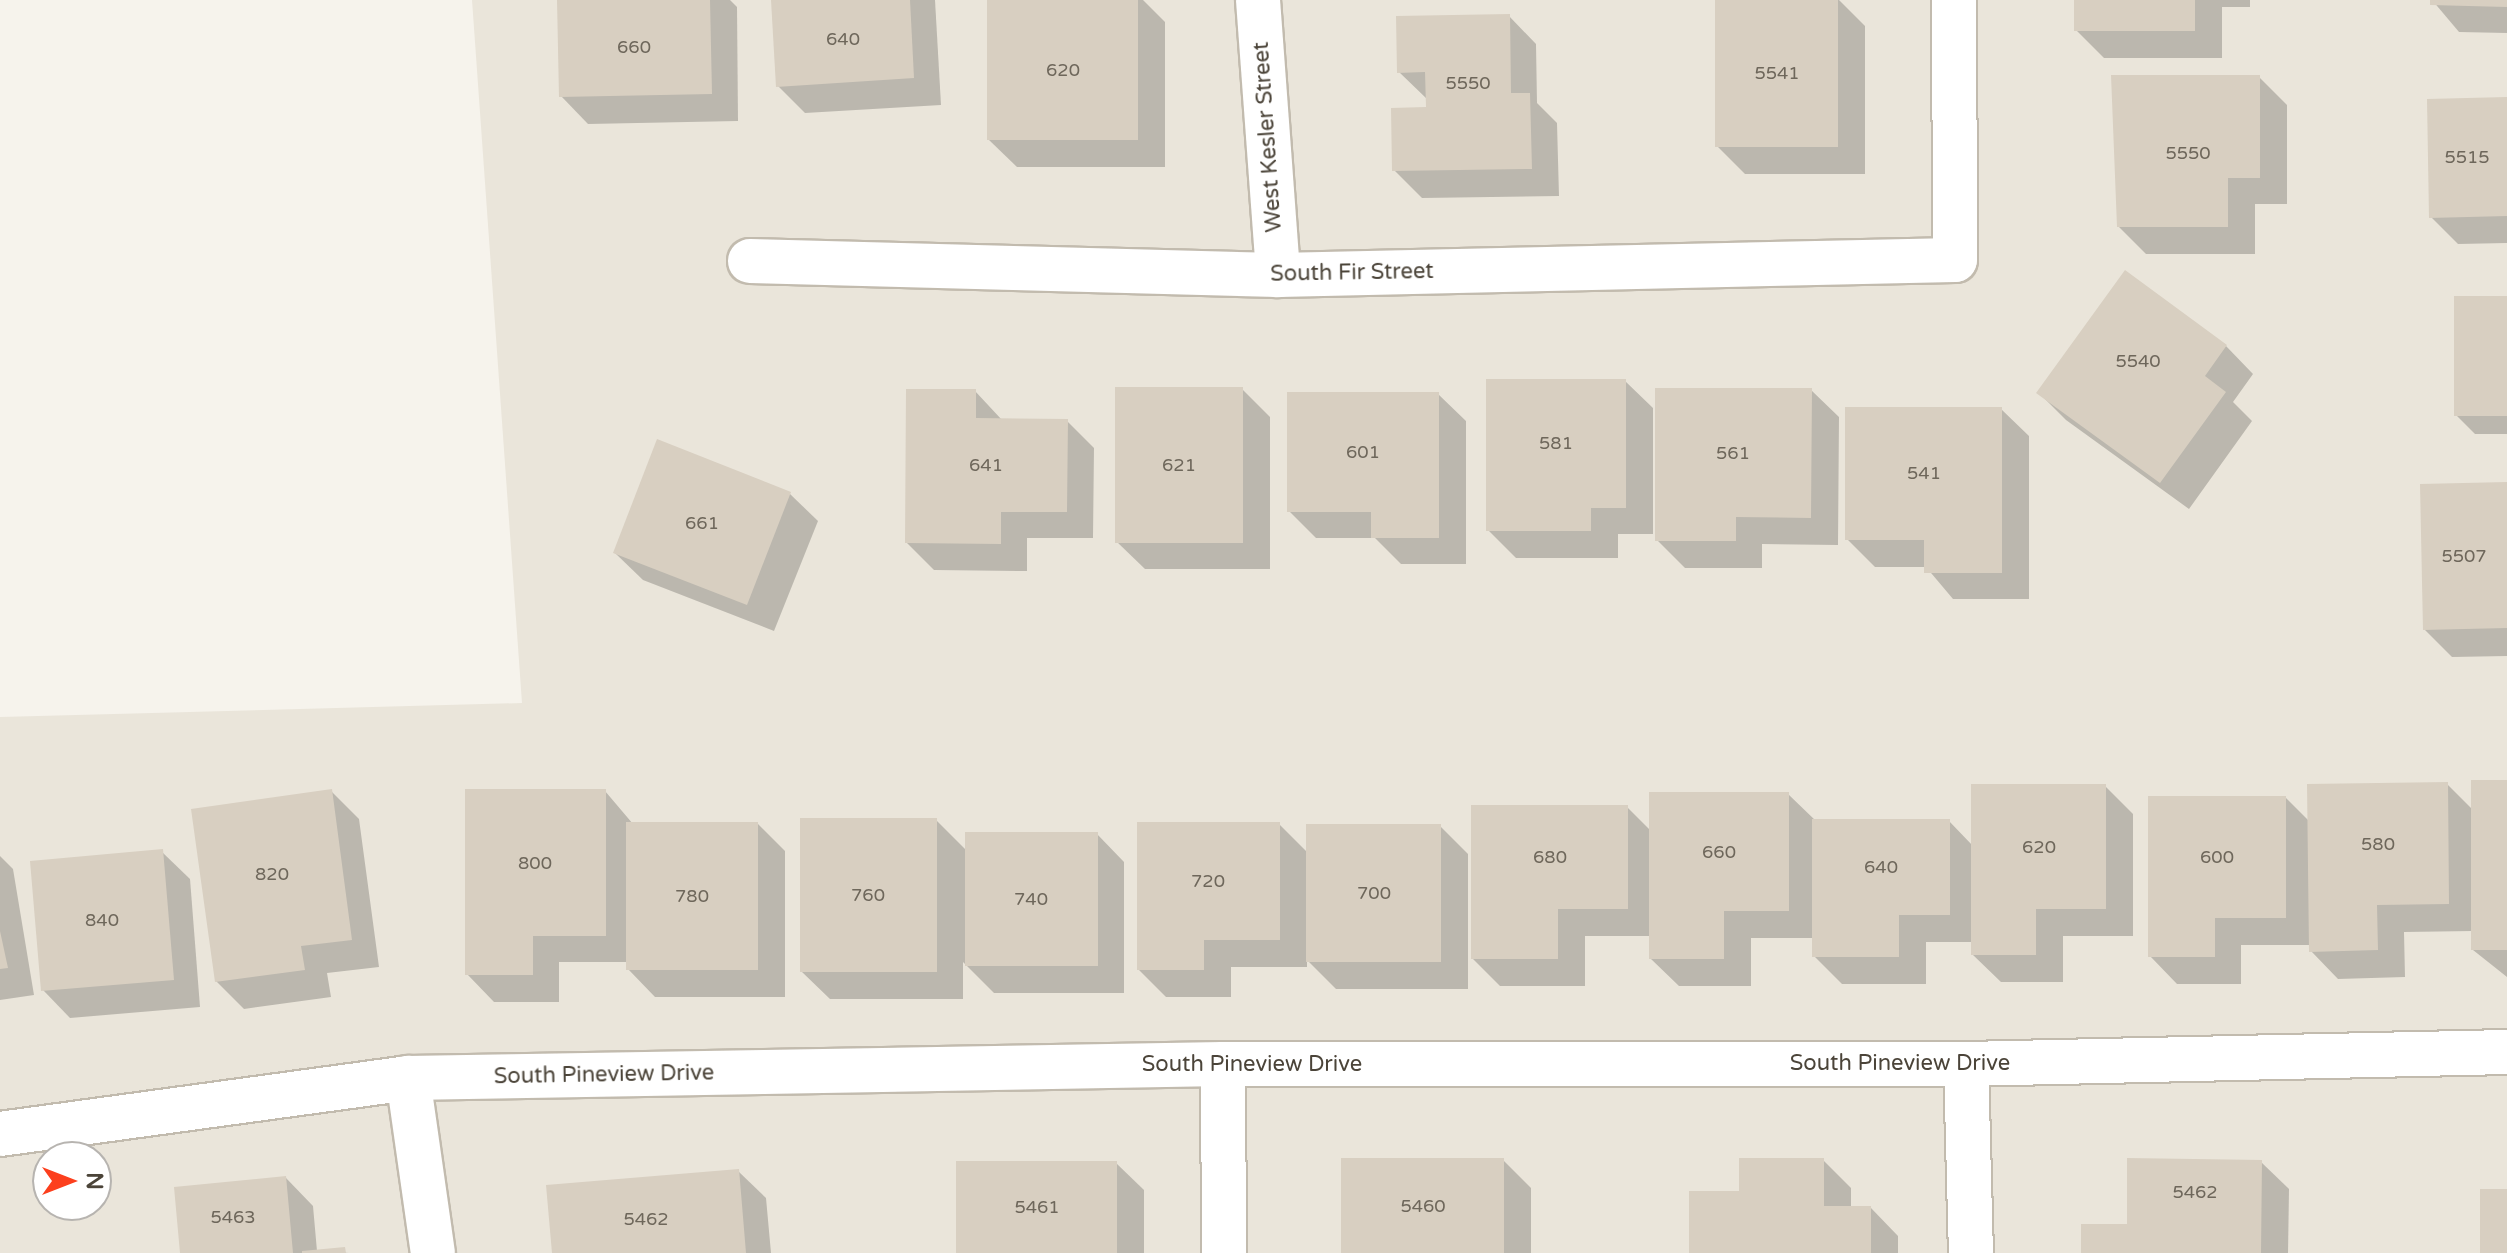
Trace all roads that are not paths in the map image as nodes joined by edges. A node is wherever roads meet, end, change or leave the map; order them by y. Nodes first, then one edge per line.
1 (1258, 0) edge
2 (1954, 0) edge
3 (750, 261) dead end
4 (1278, 275) junction
5 (2507, 1052) edge
6 (1223, 1064) junction
7 (1966, 1064) junction
8 (408, 1078) junction
9 (0, 1134) edge
10 (433, 1253) edge
11 (1224, 1253) edge
12 (1971, 1253) edge

1 - 4 street, West Kesler Street
2 - 4 street, South Fir Street
3 - 4 street, South Fir Street
5 - 7 street, South Pineview Drive
6 - 7 street, South Pineview Drive
6 - 8 street, South Pineview Drive
6 - 11 street
7 - 12 street
8 - 9 street, South Pineview Drive
8 - 10 street

